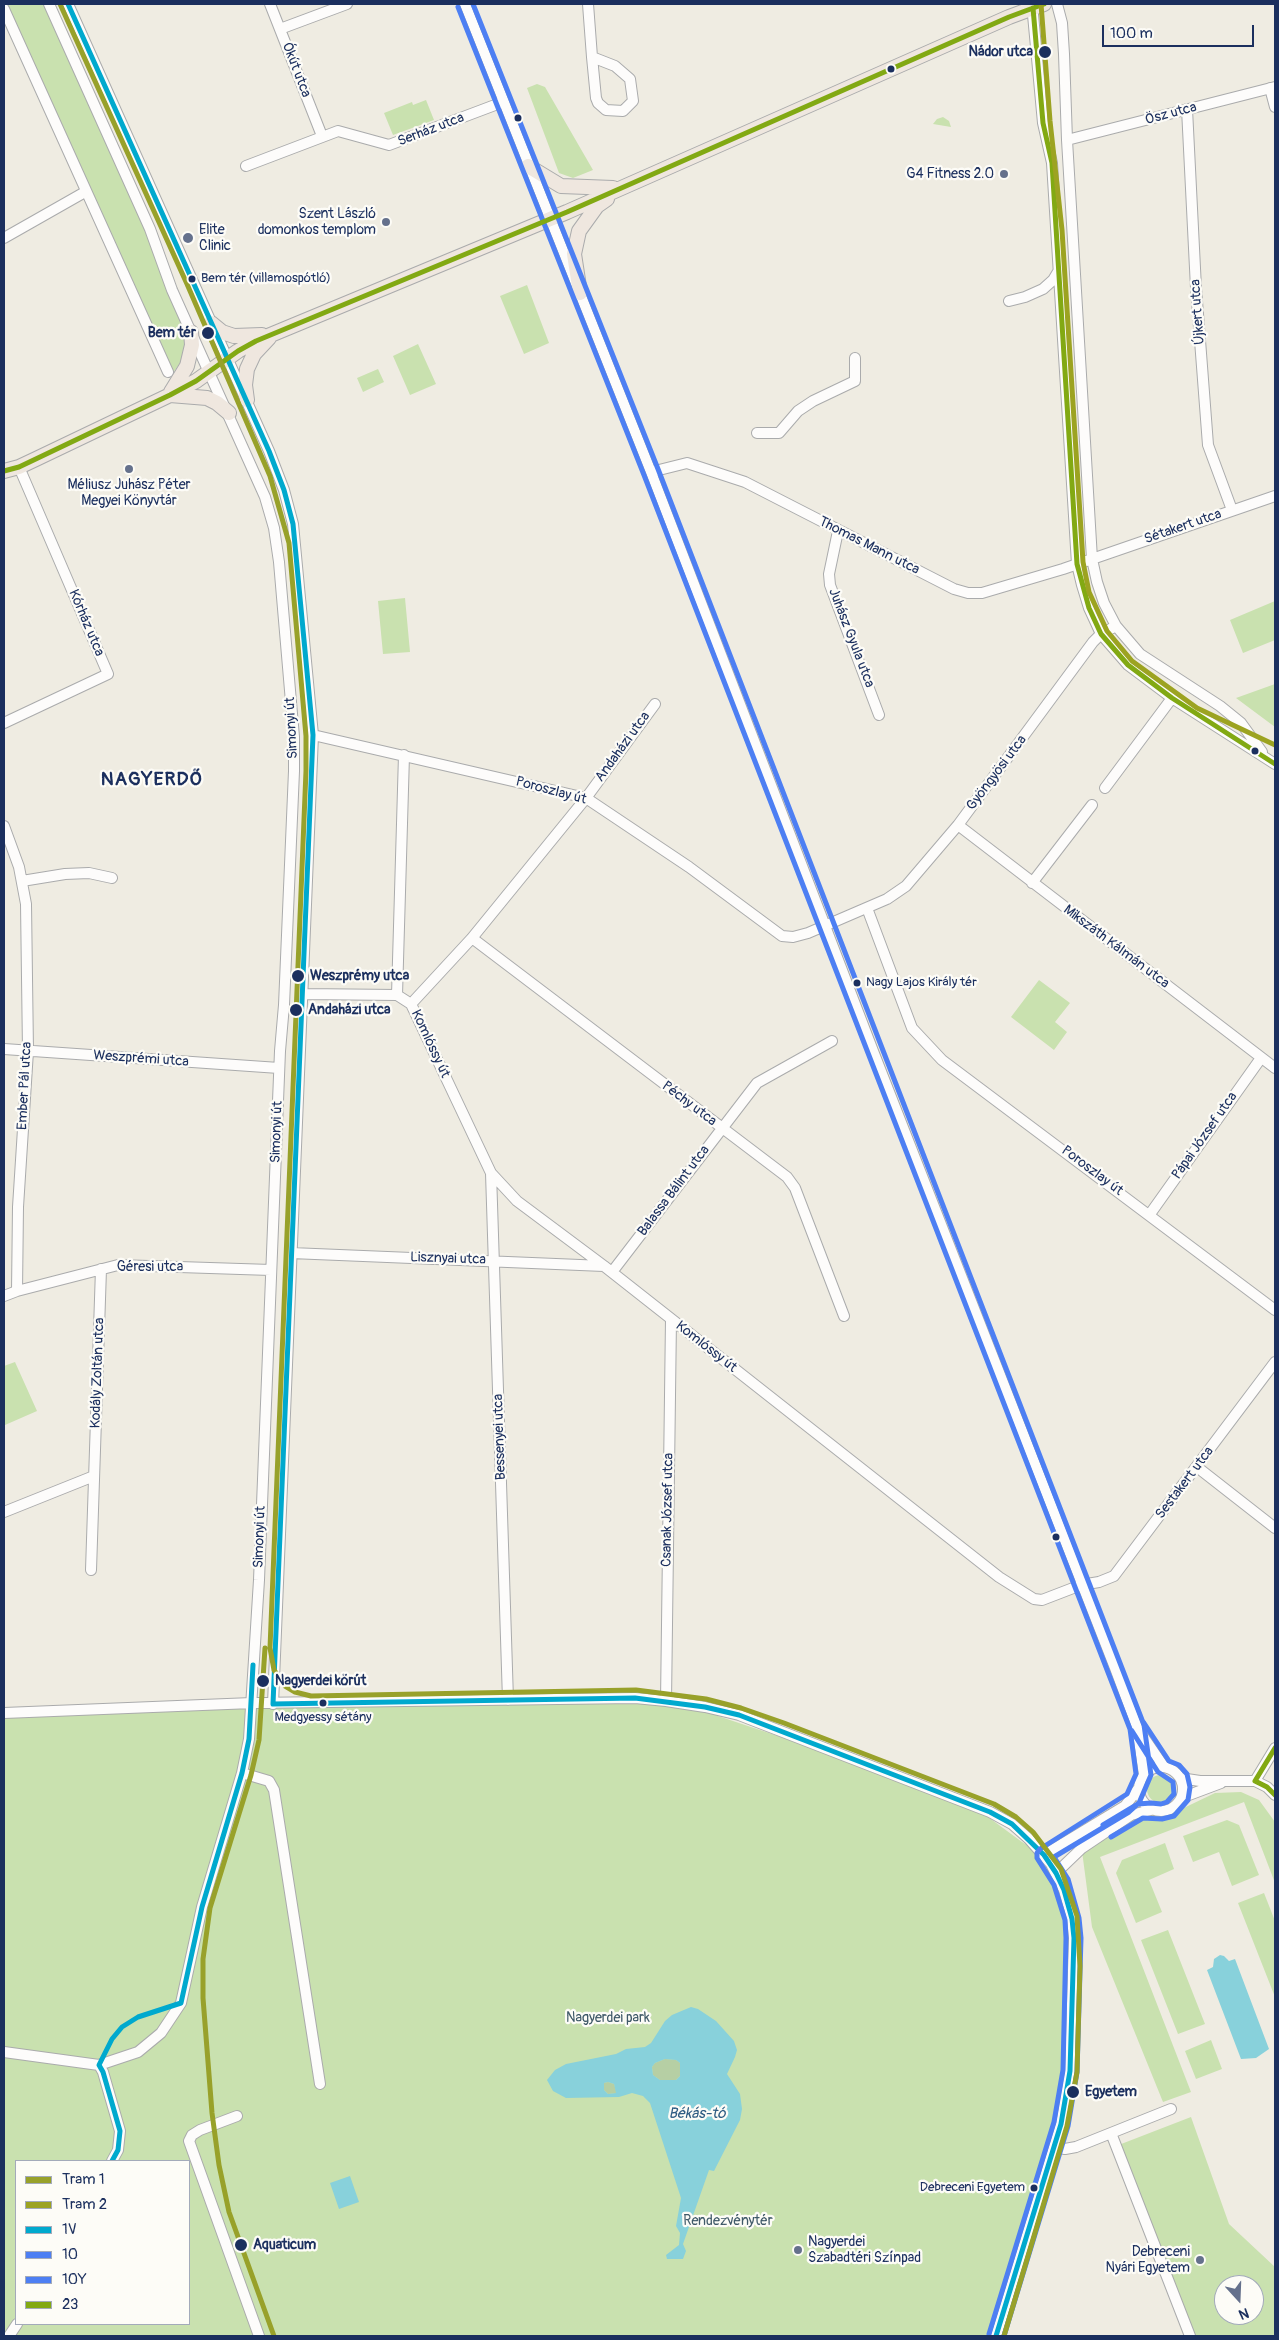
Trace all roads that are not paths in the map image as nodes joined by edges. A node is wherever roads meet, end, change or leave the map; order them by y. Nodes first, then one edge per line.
1 (49, 4) edge
2 (270, 4) edge
3 (347, 4) edge
4 (465, 4) edge
5 (588, 4) edge
6 (1057, 4) edge
7 (1037, 5) edge
8 (70, 8) edge
9 (4, 9) edge
10 (280, 29) junction
11 (592, 57) junction
12 (1273, 87) edge
13 (503, 102) junction
14 (1275, 107) edge
15 (1187, 109) junction
16 (322, 136) junction
17 (1067, 140) junction
18 (246, 166) dead end
19 (528, 166) junction
20 (624, 187) junction
21 (85, 192) junction
22 (550, 219) junction
23 (4, 238) edge
24 (1059, 270) junction
25 (580, 292) junction
26 (1076, 299) junction
27 (1061, 300) junction
28 (1009, 301) dead end
29 (211, 323) junction
30 (191, 332) junction
31 (278, 333) junction
32 (227, 358) junction
33 (855, 358) dead end
34 (209, 371) junction
35 (168, 372) dead end
36 (170, 395) junction
37 (247, 400) junction
38 (229, 413) junction
39 (757, 433) dead end
40 (19, 467) junction
41 (4, 470) edge
42 (651, 472) junction
43 (1275, 496) edge
44 (1232, 510) junction
45 (838, 531) junction
46 (1092, 559) junction
47 (1077, 564) junction
48 (1116, 626) junction
49 (1101, 634) junction
50 (1172, 698) junction
51 (655, 704) dead end
52 (879, 715) dead end
53 (4, 723) edge
54 (313, 736) junction
55 (404, 755) junction
56 (1264, 755) junction
57 (1275, 764) edge
58 (1104, 788) dead end
59 (586, 798) junction
60 (1092, 805) dead end
61 (958, 825) junction
62 (4, 826) edge
63 (112, 878) dead end
64 (22, 881) junction
65 (1032, 883) junction
66 (867, 908) junction
67 (826, 924) junction
68 (472, 938) junction
69 (303, 994) junction
70 (397, 995) junction
71 (411, 1004) junction
72 (832, 1041) dead end
73 (4, 1049) edge
74 (28, 1051) junction
75 (1261, 1058) junction
76 (279, 1068) junction
77 (1275, 1068) edge
78 (722, 1128) junction
79 (491, 1173) junction
80 (1150, 1214) junction
81 (292, 1253) junction
82 (494, 1261) junction
83 (101, 1269) junction
84 (608, 1269) junction
85 (271, 1270) junction
86 (16, 1291) junction
87 (4, 1296) edge
88 (1275, 1310) edge
89 (844, 1316) dead end
90 (671, 1318) junction
91 (1275, 1362) edge
92 (1197, 1467) junction
93 (94, 1476) junction
94 (4, 1512) edge
95 (1275, 1528) edge
96 (91, 1570) dead end
97 (1081, 1585) junction
98 (508, 1700) junction
99 (666, 1701) junction
100 (252, 1703) junction
101 (273, 1704) junction
102 (4, 1713) edge
103 (1137, 1727) junction
104 (1275, 1748) edge
105 (1164, 1767) junction
106 (242, 1773) junction
107 (1144, 1775) junction
108 (1180, 1778) junction
109 (1225, 1781) junction
110 (1255, 1781) junction
111 (1138, 1789) junction
112 (1275, 1795) edge
113 (1182, 1798) junction
114 (1151, 1810) junction
115 (1044, 1855) junction
116 (1056, 1873) junction
117 (4, 2052) edge
118 (98, 2065) junction
119 (320, 2084) dead end
120 (1172, 2109) dead end
121 (237, 2116) dead end
122 (1110, 2133) junction
123 (1055, 2147) junction
124 (113, 2160) edge
125 (16, 2325) edge
126 (9, 2336) edge
127 (259, 2336) edge
128 (996, 2336) edge
129 (1190, 2336) edge

1 - 30 street
2 - 10 street, Ókút utca
3 - 10 street
4 - 13 street
5 - 11 street
6 - 17 street
7 - 20 main road
7 - 24 street
8 - 29 street
9 - 21 street
10 - 16 street, Ókút utca
11 - 11 street
12 - 14 street
12 - 15 street, Ösz utca
13 - 16 street, Serház utca
13 - 19 street
15 - 17 street, Ösz utca
15 - 44 street, Újkert utca
16 - 18 street, Serház utca
17 - 26 street
19 - 20 main road
19 - 22 street
20 - 22 main road
20 - 25 main road
21 - 23 street
21 - 35 street
22 - 25 street
22 - 31 main road
24 - 27 street
24 - 28 street
25 - 42 street
26 - 27 street
26 - 46 street
27 - 47 street
29 - 31 main road
29 - 32 street
30 - 34 street
30 - 36 main road
31 - 32 main road
31 - 37 main road
32 - 34 main road
32 - 37 street
33 - 39 street
34 - 36 main road
34 - 38 street
36 - 38 main road
36 - 40 main road
37 - 54 street, Simonyi út
38 - 76 street, Simonyi út
40 - 41 main road
40 - 53 street, Kórház utca
42 - 45 street, Thomas Mann utca
42 - 67 street
43 - 44 street, Sétakert utca
44 - 46 street, Sétakert utca
45 - 47 street, Thomas Mann utca
45 - 52 street, Juhász Gyula utca
46 - 47 street, Thomas Mann utca
46 - 48 street
47 - 49 street
48 - 49 street, Gyöngyösi utca
48 - 56 street
49 - 50 street
49 - 61 street, Gyöngyösi utca
50 - 56 street
50 - 58 street
51 - 59 street, Andaházi utca
54 - 55 street, Poroszlay út
54 - 69 street, Simonyi út
55 - 59 street, Poroszlay út
55 - 70 street
56 - 57 street
59 - 67 street, Poroszlay út
59 - 68 street, Andaházi utca
60 - 65 street
61 - 65 street, Mikszáth Kálmán utca
61 - 66 street, Gyöngyösi utca
62 - 64 street, Ember Pál utca
63 - 64 street
64 - 74 street, Ember Pál utca
65 - 75 street, Mikszáth Kálmán utca
66 - 67 street
66 - 80 street, Poroszlay út
67 - 97 street
68 - 71 street, Andaházi utca
68 - 78 street, Péchy utca
69 - 70 street
69 - 81 street, Simonyi út
70 - 71 street
71 - 79 street, Komlóssy út
72 - 78 street, Balassa Bálint utca
73 - 74 street, Weszprémi utca
74 - 76 street, Weszprémi utca
74 - 86 street, Ember Pál utca
75 - 77 street, Mikszáth Kálmán utca
75 - 80 street, Pápai József utca
76 - 85 street, Simonyi út
78 - 84 street, Balassa Bálint utca
78 - 89 street, Péchy utca
79 - 82 street, Bessenyei utca
79 - 84 street, Komlóssy út
80 - 88 street, Poroszlay út
81 - 82 street, Lisznyai utca
81 - 101 street, Simonyi út
82 - 84 street, Lisznyai utca
82 - 98 street, Bessenyei utca
83 - 85 street, Géresi utca
83 - 86 street, Géresi utca
83 - 93 street, Kodály Zoltán utca
84 - 90 street, Komlóssy út
85 - 100 street, Simonyi út
86 - 87 street, Géresi utca
90 - 97 street, Komlóssy út
90 - 99 street, Csanak József utca
91 - 92 street, Sestakert utca
92 - 95 street
92 - 97 street, Sestakert utca
93 - 94 street
93 - 96 street, Kodály Zoltán utca
97 - 103 street
98 - 99 street
98 - 101 street
99 - 115 street
100 - 101 street
100 - 102 street
100 - 106 street
103 - 105 street
103 - 107 street
104 - 110 street
105 - 107 street
105 - 108 street
106 - 118 street
106 - 119 street
107 - 111 street
108 - 109 street
108 - 113 street
109 - 110 street
109 - 113 street
110 - 112 street
111 - 114 street
111 - 115 street
113 - 114 street
114 - 116 street
115 - 116 street
116 - 123 street
117 - 118 street
118 - 124 street
120 - 122 street
121 - 127 street
122 - 123 street
122 - 129 street
123 - 128 street
125 - 126 street

